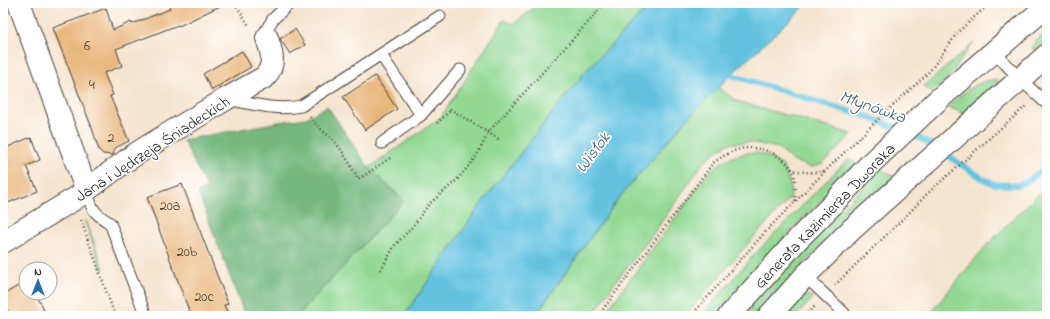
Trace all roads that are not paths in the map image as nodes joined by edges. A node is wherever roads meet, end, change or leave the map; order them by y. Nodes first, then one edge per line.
1 (19, 3) edge
2 (290, 3) edge
3 (1047, 6) edge
4 (440, 16) dead end
5 (267, 38) joint
6 (994, 52) junction
7 (381, 55) junction
8 (1047, 55) edge
9 (460, 70) dead end
10 (1020, 79) junction
11 (226, 99) junction
12 (1047, 104) edge
13 (421, 115) junction
14 (382, 143) dead end
15 (86, 190) junction
16 (3, 242) edge
17 (805, 276) junction
18 (844, 314) dead end
19 (146, 316) edge
20 (729, 316) edge
21 (769, 316) edge

1 - 15 main road
2 - 5 lane
3 - 6 main road, Generała Kazimierza Dworaka
4 - 7 lane
5 - 11 main road, Jana i Jędrzeja Śniadeckich
6 - 10 lane
6 - 20 main road, Generała Kazimierza Dworaka
7 - 11 lane
7 - 13 lane
8 - 10 main road, Generała Kazimierza Dworaka
9 - 13 lane
10 - 12 lane
10 - 17 main road, Generała Kazimierza Dworaka
11 - 15 main road, Jana i Jędrzeja Śniadeckich
13 - 14 lane
15 - 16 main road, Jana i Jędrzeja Śniadeckich
15 - 19 lane
17 - 18 lane
17 - 21 main road, Generała Kazimierza Dworaka

